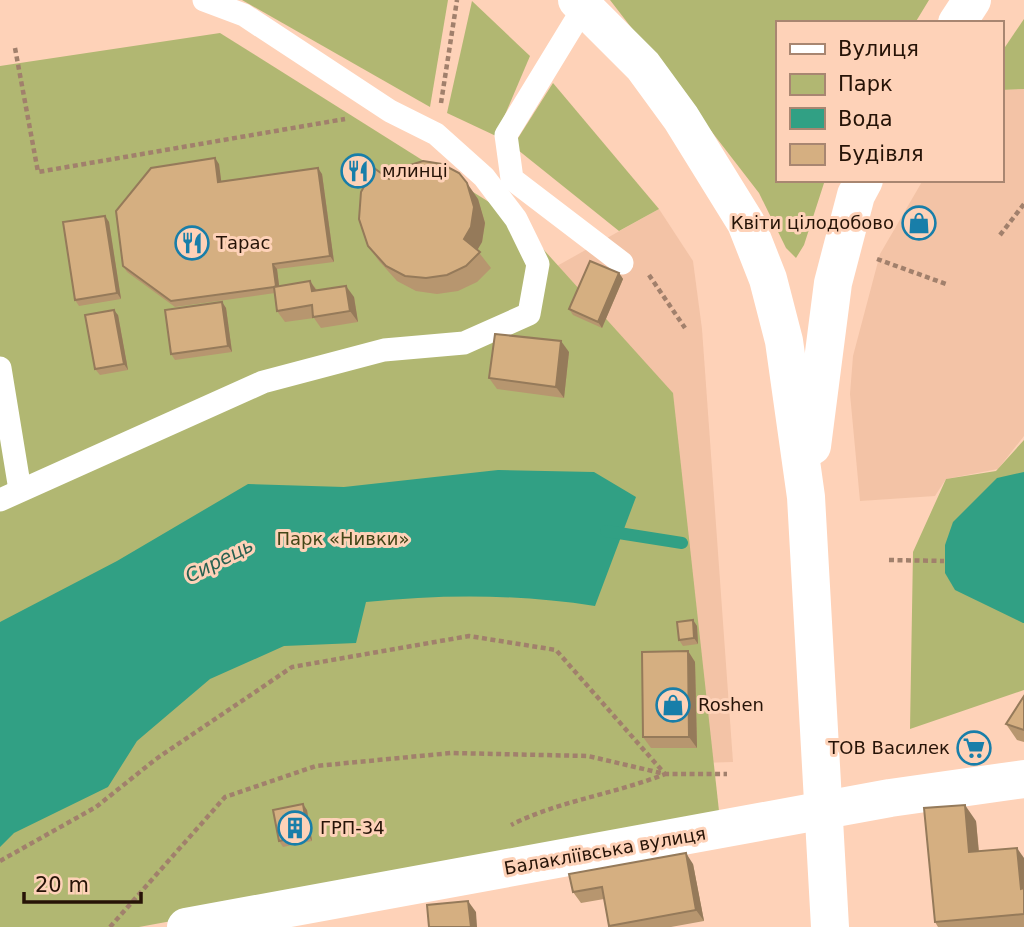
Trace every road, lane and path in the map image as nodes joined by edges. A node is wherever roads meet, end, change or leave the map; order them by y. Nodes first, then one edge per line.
1 (204, 0) edge
2 (457, 0) edge
3 (972, 0) edge
4 (581, 3) edge
5 (958, 21) edge
6 (15, 48) dead end
7 (390, 111) junction
8 (436, 134) junction
9 (863, 182) edge
10 (1024, 204) edge
11 (1000, 235) dead end
12 (867, 255) dead end
13 (622, 263) dead end
14 (648, 273) dead end
15 (946, 284) dead end
16 (685, 328) dead end
17 (0, 368) edge
18 (10, 495) edge
19 (806, 497) junction
20 (889, 560) dead end
21 (944, 561) dead end
22 (666, 774) junction
23 (727, 774) dead end
24 (1024, 779) edge
25 (823, 811) junction
26 (0, 861) edge
27 (110, 927) edge
28 (186, 927) edge
29 (830, 927) edge

1 - 7 lane
2 - 8 path
3 - 5 main road
4 - 13 lane
4 - 19 main road
6 - 7 path
7 - 8 lane
8 - 18 lane
9 - 19 main road
10 - 11 path
12 - 15 path
14 - 16 path
17 - 18 lane
19 - 25 main road
20 - 21 path
22 - 23 path
22 - 26 path
22 - 27 path
24 - 25 main road, Балакліївська вулиця
25 - 28 main road, Балакліївська вулиця
25 - 29 main road

